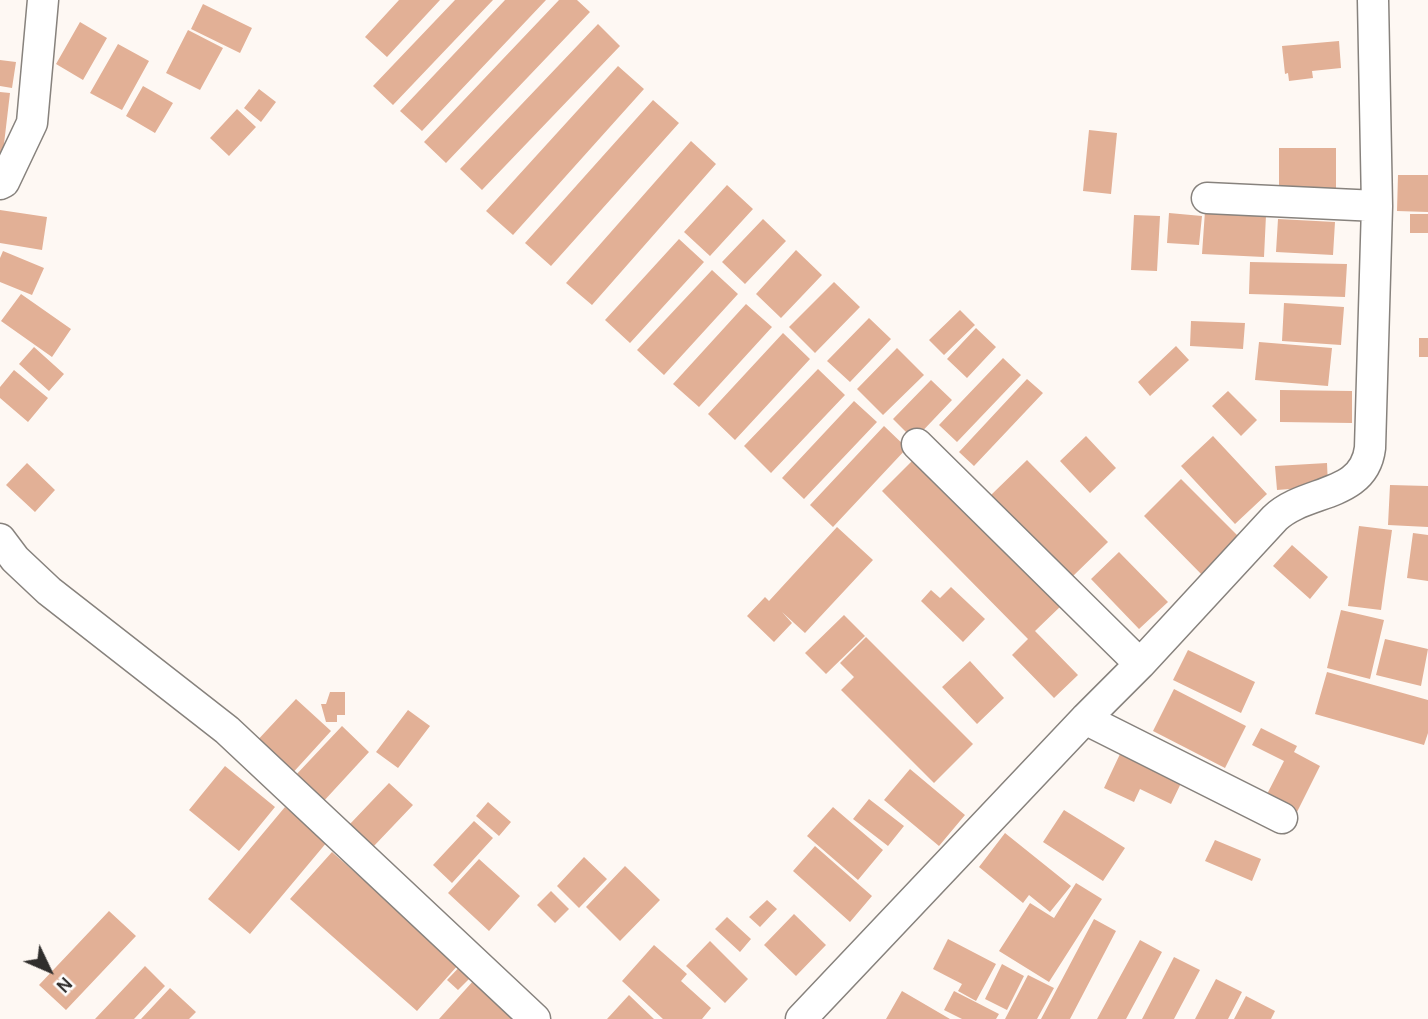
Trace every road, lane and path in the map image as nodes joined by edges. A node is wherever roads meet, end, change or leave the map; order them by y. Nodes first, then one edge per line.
1 (43, 0) edge
2 (1373, 0) edge
3 (0, 184) edge
4 (1207, 198) dead end
5 (1377, 206) junction
6 (917, 444) dead end
7 (0, 539) edge
8 (1140, 664) junction
9 (1085, 719) junction
10 (1282, 818) dead end
11 (536, 1019) edge
12 (801, 1019) edge

1 - 3 street
2 - 5 street
4 - 5 street
5 - 8 street
6 - 8 street
7 - 11 street
8 - 9 street
9 - 10 street
9 - 12 street

